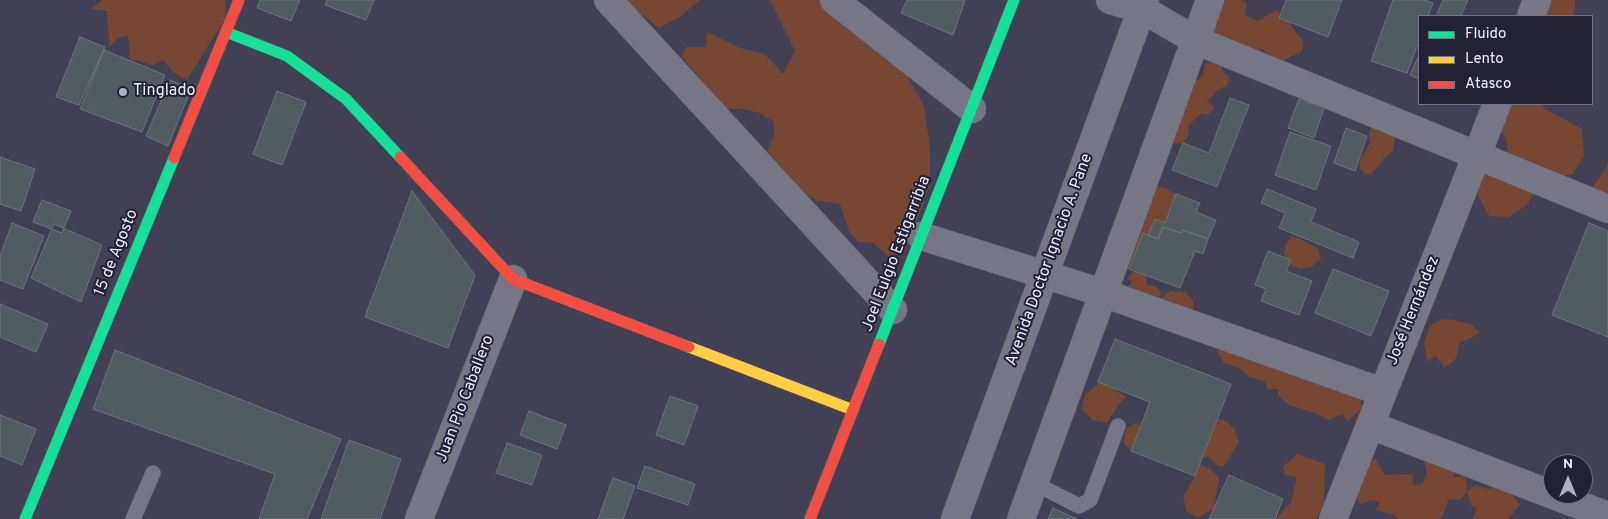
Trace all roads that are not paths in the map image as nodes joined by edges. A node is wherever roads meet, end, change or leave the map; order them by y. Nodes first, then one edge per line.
1 (239, 0) edge
2 (608, 0) edge
3 (834, 0) edge
4 (1014, 0) edge
5 (1110, 0) edge
6 (1210, 0) edge
7 (1537, 0) edge
8 (1144, 4) edge
9 (1531, 15) edge
10 (226, 32) junction
11 (1195, 40) junction
12 (1496, 105) edge
13 (972, 109) junction
14 (1476, 155) junction
15 (1608, 209) edge
16 (921, 236) junction
17 (1045, 274) junction
18 (513, 279) junction
19 (1104, 293) junction
20 (892, 310) junction
21 (1382, 392) junction
22 (853, 410) junction
23 (1118, 426) dead end
24 (1370, 426) junction
25 (153, 473) dead end
26 (1034, 483) junction
27 (1608, 516) edge
28 (25, 519) edge
29 (133, 519) edge
30 (419, 519) edge
31 (810, 519) edge
32 (955, 519) edge
33 (1021, 519) edge
34 (1333, 519) edge

1 - 10 street, 15 de Agosto
2 - 20 street
3 - 13 street
4 - 13 street, Joel Eulgio Estigarribia
5 - 8 street
6 - 11 street
7 - 9 street
8 - 11 street
8 - 17 street, Avenida Doctor Ignacio A. Pane
10 - 18 street
10 - 28 street, 15 de Agosto
11 - 14 street
11 - 19 street
12 - 14 street, José Hernández
13 - 16 street, Joel Eulgio Estigarribia
14 - 15 street
14 - 21 street, José Hernández
16 - 17 street
16 - 20 street, Joel Eulgio Estigarribia
17 - 19 street
17 - 32 street, Avenida Doctor Ignacio A. Pane
18 - 22 street
18 - 30 street, Juan Pio Caballero
19 - 21 street
19 - 26 street
20 - 22 street, Joel Eulgio Estigarribia
21 - 24 street, José Hernández
22 - 31 street, Joel Eulgio Estigarribia
23 - 26 lane
24 - 27 street
24 - 34 street, José Hernández
25 - 29 lane
26 - 33 street

